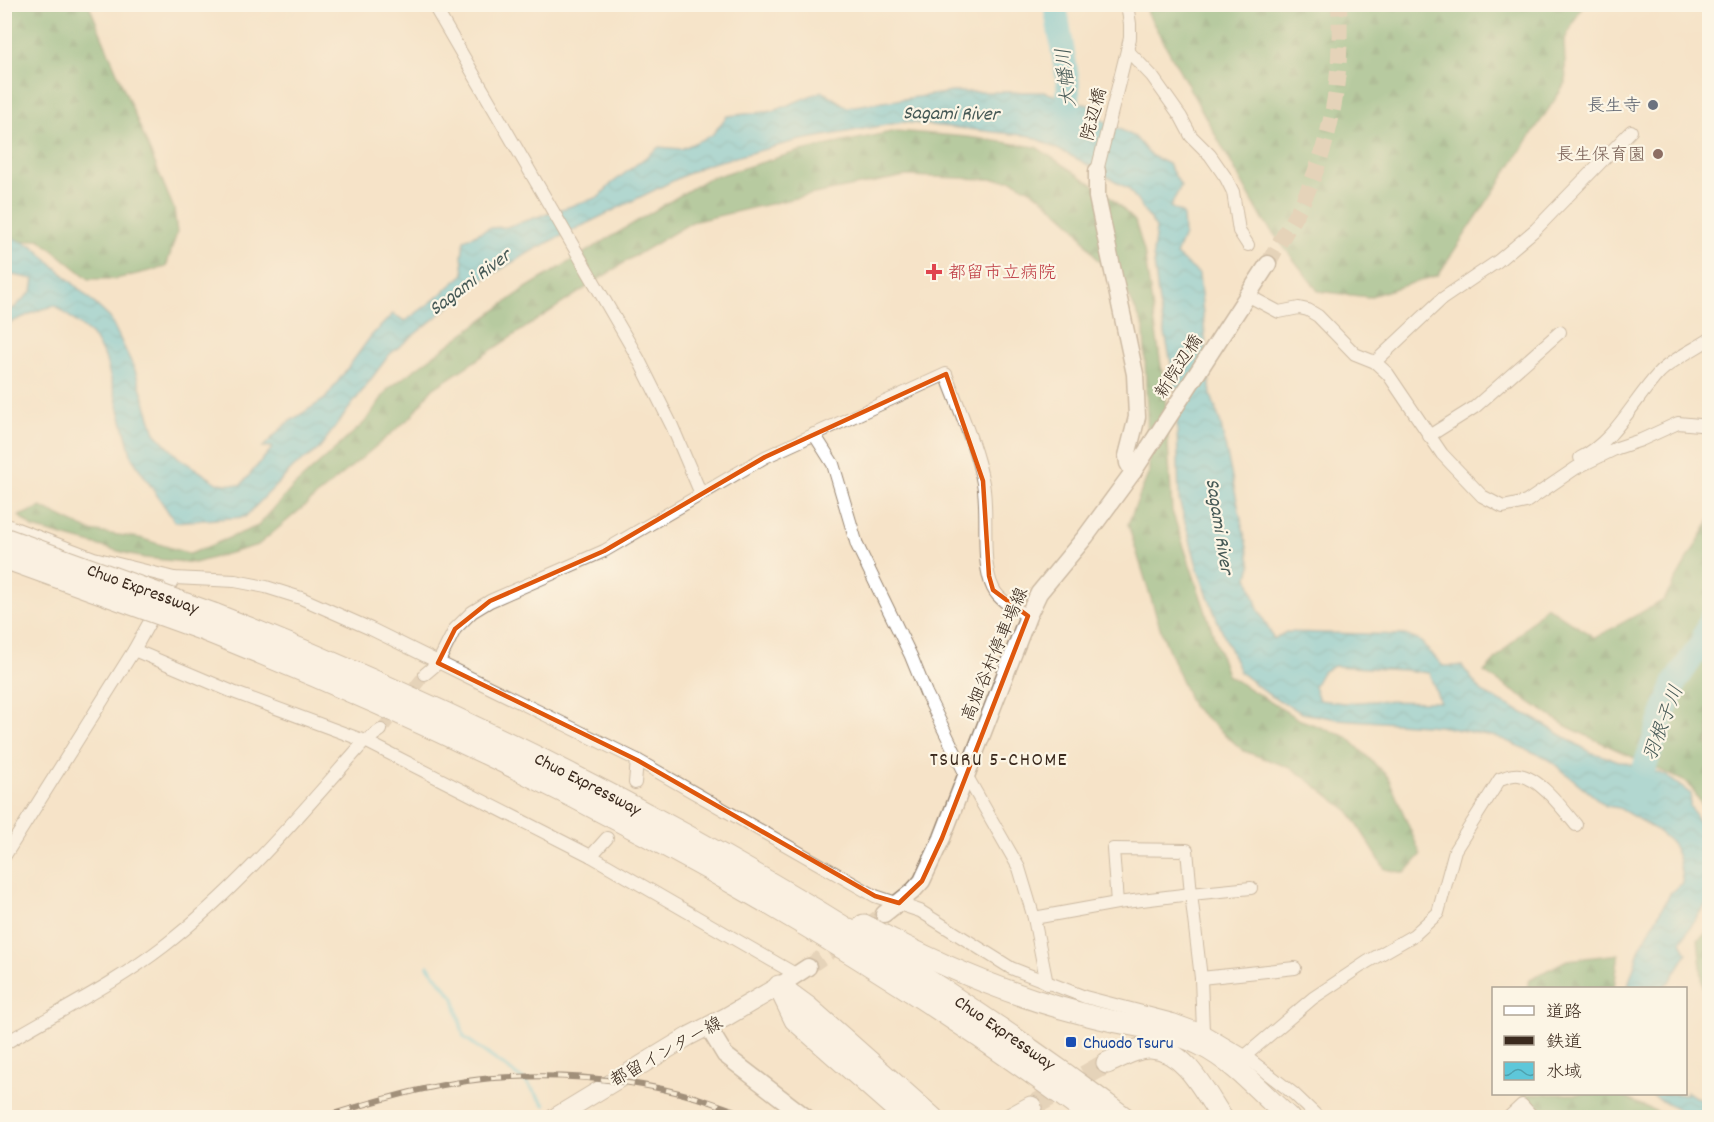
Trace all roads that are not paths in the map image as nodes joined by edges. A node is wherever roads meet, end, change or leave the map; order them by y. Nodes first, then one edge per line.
1 (433, 4) edge
2 (1127, 4) edge
3 (1127, 50) junction
4 (1631, 131) dead end
5 (1097, 171) joint
6 (1248, 246) dead end
7 (1268, 264) tunnel mouth
8 (1245, 299) junction
9 (1560, 332) dead end
10 (1710, 339) edge
11 (1375, 362) junction
12 (1710, 426) edge
13 (814, 434) junction
14 (1430, 436) junction
15 (1147, 451) joint
16 (1133, 472) junction
17 (1567, 474) junction
18 (701, 494) junction
19 (4, 524) edge
20 (4, 538) edge
21 (4, 558) edge
22 (174, 579) junction
23 (1028, 616) junction
24 (210, 623) junction
25 (134, 650) junction
26 (438, 663) junction
27 (425, 674) tunnel mouth
28 (381, 730) tunnel mouth
29 (365, 741) junction
30 (637, 760) junction
31 (966, 775) junction
32 (634, 783) dead end
33 (661, 821) junction
34 (1576, 825) dead end
35 (607, 838) dead end
36 (591, 856) junction
37 (4, 857) edge
38 (1251, 888) dead end
39 (1191, 894) junction
40 (898, 903) junction
41 (1117, 903) junction
42 (884, 914) tunnel mouth
43 (1034, 918) junction
44 (1295, 968) dead end
45 (795, 976) junction
46 (1201, 978) junction
47 (893, 980) junction
48 (1047, 984) junction
49 (708, 1027) junction
50 (1203, 1031) junction
51 (4, 1044) edge
52 (1245, 1056) junction
53 (1107, 1063) tunnel mouth
54 (1031, 1107) tunnel mouth
55 (554, 1118) edge
56 (807, 1118) edge
57 (906, 1118) edge
58 (933, 1118) edge
59 (1011, 1118) edge
60 (1070, 1118) edge
61 (1093, 1118) edge
62 (1125, 1118) edge
63 (1222, 1118) edge
64 (1289, 1118) edge
65 (1319, 1118) edge
66 (1508, 1118) edge
67 (1534, 1118) edge

1 - 18 street
2 - 3 street, 院辺橋
3 - 5 street, 院辺橋
3 - 6 street
4 - 11 street
5 - 16 main road
7 - 8 main road
8 - 11 street
8 - 15 main road, 新院辺橋
9 - 14 street
10 - 17 street
11 - 14 street
12 - 17 street
13 - 18 street
13 - 23 street
13 - 31 street
14 - 17 street
15 - 16 main road, 高畑谷村停車場線
16 - 23 main road, 高畑谷村停車場線
18 - 26 street
19 - 22 street
20 - 24 highway, Chuo Expressway, bridge
21 - 24 highway, Chuo Expressway, bridge
22 - 25 street
22 - 26 street
23 - 31 main road, 高畑谷村停車場線
24 - 33 highway, Chuo Expressway
24 - 47 highway, Chuo Expressway
25 - 29 street
25 - 37 street
26 - 27 street
26 - 30 street
28 - 29 street
29 - 36 street
29 - 51 street
30 - 32 street
30 - 40 street
31 - 40 main road, 高畑谷村停車場線
31 - 43 street
33 - 62 highway, Chuo Expressway
33 - 64 highway
34 - 52 street
35 - 36 street
36 - 45 street
38 - 39 street
39 - 41 street
39 - 41 street
39 - 46 street
40 - 42 main road, 高畑谷村停車場線
40 - 48 street
41 - 43 street
43 - 48 street
44 - 46 street
45 - 49 main road, 都留インター線
45 - 57 highway
45 - 58 highway
46 - 50 street
47 - 60 highway
47 - 61 highway, Chuo Expressway
48 - 50 street
49 - 55 main road, 都留インター線
49 - 56 main road
50 - 52 street
52 - 65 street
53 - 63 highway
54 - 59 highway
66 - 67 street

